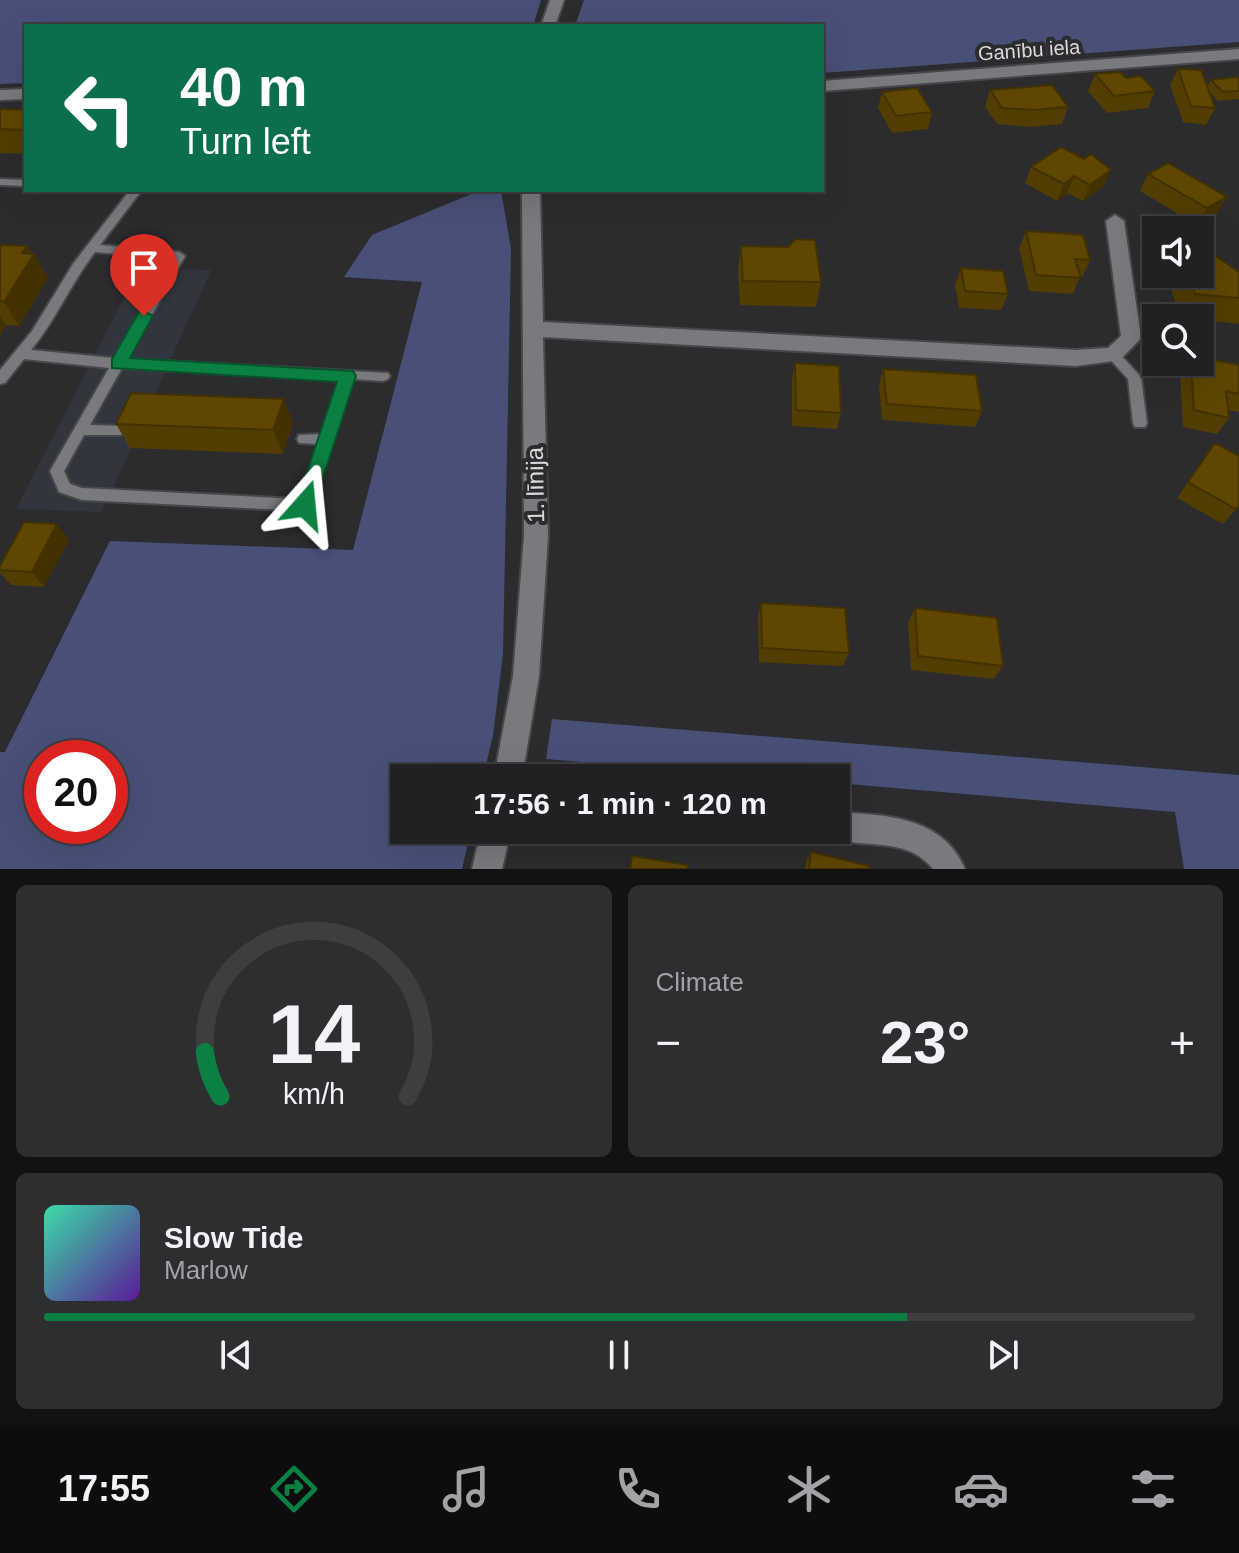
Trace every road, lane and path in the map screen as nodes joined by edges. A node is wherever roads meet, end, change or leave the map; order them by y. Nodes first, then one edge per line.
1 (557, 0) edge
2 (549, 24) edge
3 (1239, 54) edge
4 (824, 86) edge
5 (24, 94) edge
6 (0, 95) edge
7 (0, 182) edge
8 (24, 183) edge
9 (134, 192) edge
10 (531, 192) edge
11 (1115, 221) dead end
12 (92, 248) junction
13 (532, 329) junction
14 (21, 354) junction
15 (1113, 355) junction
16 (118, 364) junction
17 (347, 376) junction
18 (383, 376) dead end
19 (0, 379) edge
20 (1140, 423) dead end
21 (81, 430) junction
22 (120, 430) edge
23 (304, 439) dead end
24 (327, 439) junction
25 (510, 764) edge
26 (850, 827) edge
27 (493, 844) edge
28 (487, 869) edge
29 (950, 869) edge

1 - 2 street
3 - 4 street, Ganību iela
5 - 6 street
7 - 8 lane
9 - 12 lane
10 - 13 street, 1. līnija
11 - 15 street
12 - 14 lane
12 - 16 lane
13 - 15 street
13 - 25 street, 1. līnija
14 - 16 lane
14 - 19 lane
15 - 20 lane
16 - 17 lane
16 - 21 lane
17 - 18 lane
17 - 24 lane
21 - 22 lane
21 - 24 lane
23 - 24 lane
26 - 29 street
27 - 28 street

